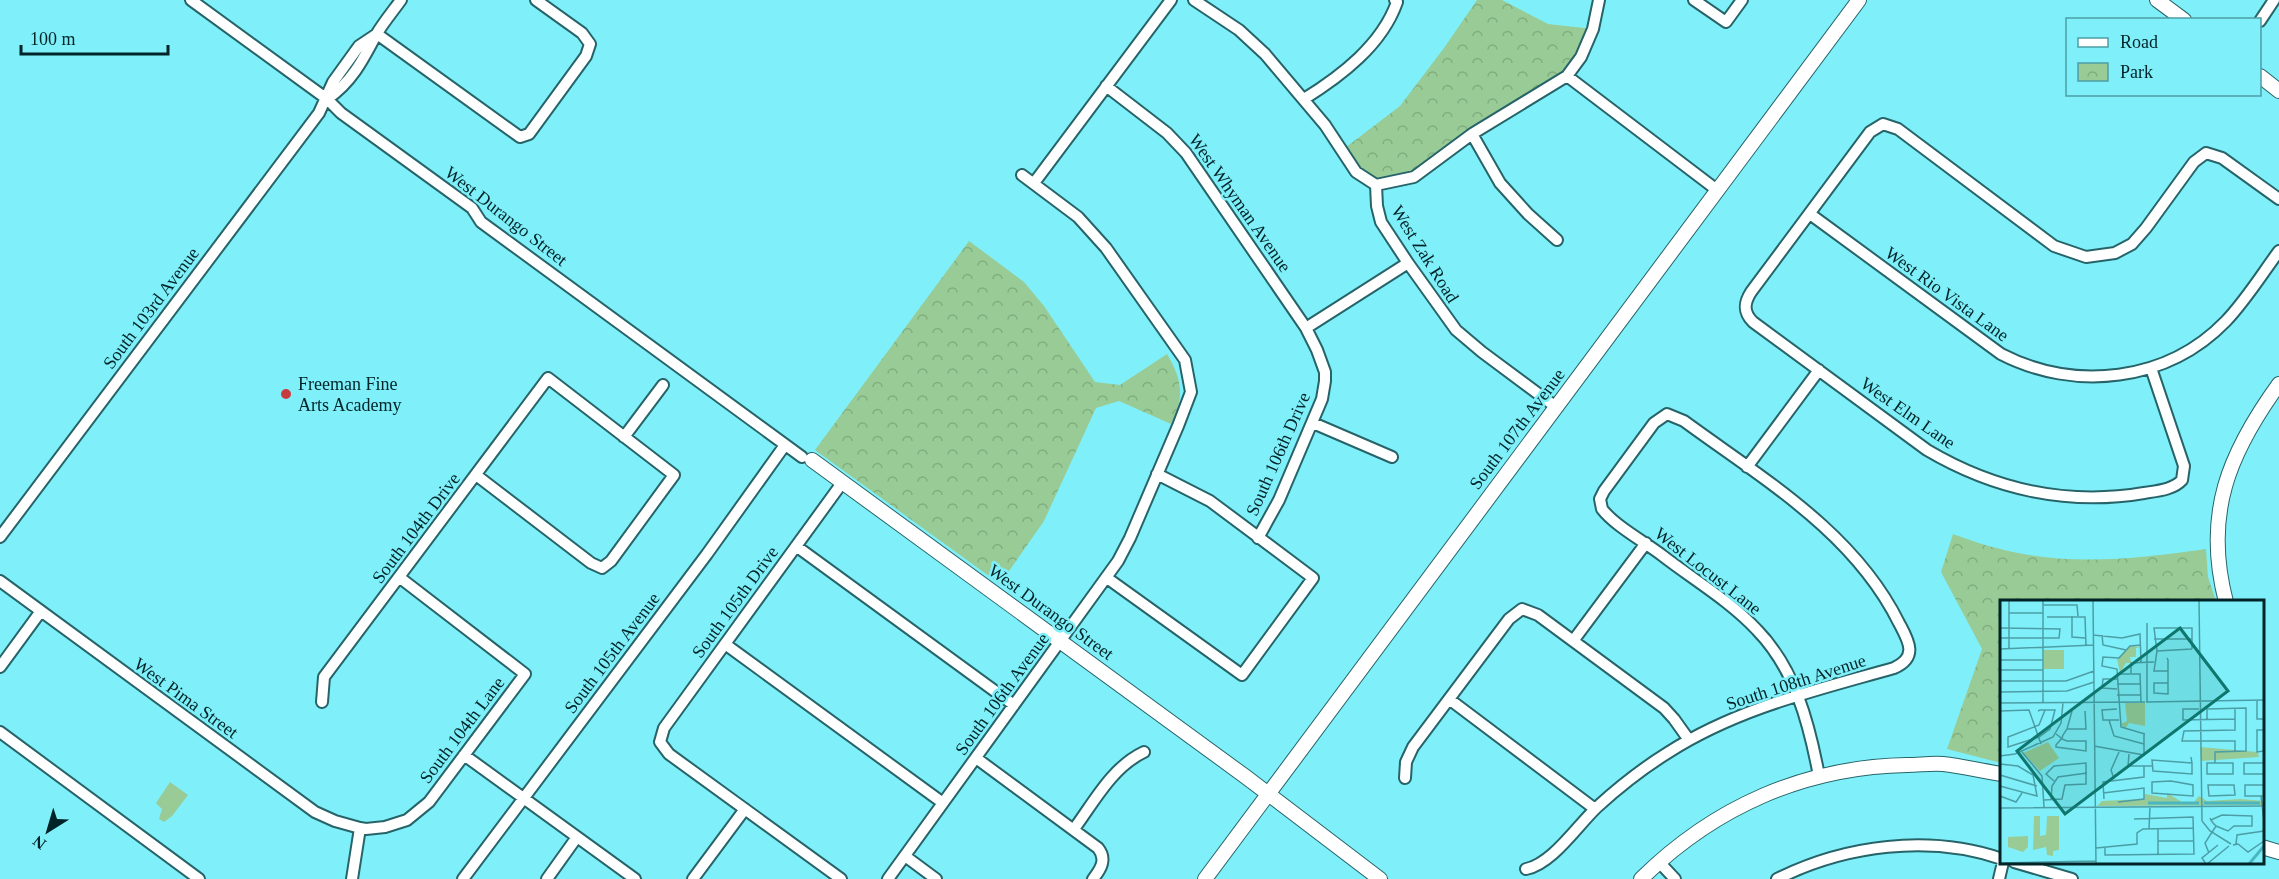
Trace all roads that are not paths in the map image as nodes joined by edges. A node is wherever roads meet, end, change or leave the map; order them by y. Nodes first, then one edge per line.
1 (191, 0) edge
2 (401, 0) edge
3 (536, 0) edge
4 (1171, 0) edge
5 (1194, 0) edge
6 (1599, 0) edge
7 (1694, 0) edge
8 (1742, 0) edge
9 (1859, 0) edge
10 (2157, 0) edge
11 (2274, 0) edge
12 (1396, 1) edge
13 (2181, 18) edge
14 (2261, 18) edge
15 (377, 34) junction
16 (1567, 76) junction
17 (2261, 78) edge
18 (1106, 86) junction
19 (2279, 91) edge
20 (327, 99) junction
21 (1304, 99) junction
22 (1472, 134) junction
23 (1022, 175) dead end
24 (1034, 183) junction
25 (1376, 185) junction
26 (1717, 190) junction
27 (2279, 199) edge
28 (1810, 214) junction
29 (1557, 240) dead end
30 (2279, 251) edge
31 (1408, 263) junction
32 (1306, 328) junction
33 (2151, 368) junction
34 (1819, 370) junction
35 (2279, 384) edge
36 (663, 385) dead end
37 (1556, 407) junction
38 (1313, 423) junction
39 (624, 437) junction
40 (785, 445) junction
41 (807, 458) joint
42 (1392, 458) dead end
43 (1747, 467) junction
44 (1157, 474) junction
45 (476, 475) junction
46 (842, 483) junction
47 (0, 537) edge
48 (1258, 538) junction
49 (1646, 543) junction
50 (796, 546) junction
51 (399, 578) junction
52 (1107, 578) junction
53 (0, 581) edge
54 (2226, 600) edge
55 (41, 611) junction
56 (1573, 641) junction
57 (1060, 642) junction
58 (725, 644) junction
59 (0, 667) edge
60 (1798, 696) junction
61 (1449, 699) junction
62 (322, 702) dead end
63 (1014, 705) junction
64 (0, 732) edge
65 (1689, 740) junction
66 (1144, 752) dead end
67 (464, 755) junction
68 (976, 758) junction
69 (2000, 774) edge
70 (1819, 776) junction
71 (1405, 778) dead end
72 (1268, 794) junction
73 (524, 798) junction
74 (943, 803) junction
75 (745, 808) junction
76 (1595, 809) junction
77 (360, 828) junction
78 (1074, 829) junction
79 (577, 837) junction
80 (2264, 848) edge
81 (2279, 852) edge
82 (904, 856) junction
83 (2000, 861) edge
84 (1659, 862) junction
85 (2002, 864) edge
86 (2020, 864) edge
87 (1526, 869) dead end
88 (1374, 877) edge
89 (199, 879) edge
90 (352, 879) edge
91 (462, 879) edge
92 (546, 879) edge
93 (635, 879) edge
94 (693, 879) edge
95 (841, 879) edge
96 (888, 879) edge
97 (936, 879) edge
98 (1093, 879) edge
99 (1205, 879) edge
100 (1641, 879) edge
101 (1674, 879) edge
102 (1777, 879) edge
103 (1999, 879) edge
104 (2072, 879) edge

1 - 20 street, West Durango Street
2 - 15 street, South 103rd Avenue
3 - 15 street
4 - 18 street
5 - 21 street
6 - 16 street
7 - 8 street
9 - 26 street, South 107th Avenue
10 - 13 street
11 - 14 street
12 - 21 street
15 - 20 street, South 103rd Avenue
16 - 22 street
16 - 26 street
17 - 19 street
18 - 24 street
18 - 32 street, West Whyman Avenue
20 - 40 street, West Durango Street
20 - 47 street, South 103rd Avenue
21 - 25 street
22 - 25 street
22 - 29 street
23 - 24 street
24 - 44 street, South 106th Avenue
25 - 31 street, West Zak Road
26 - 37 street, South 107th Avenue
27 - 28 street
28 - 33 street, West Rio Vista Lane
28 - 34 street, West Elm Lane
30 - 33 street, West Rio Vista Lane
31 - 32 street
31 - 37 street, West Zak Road
32 - 38 street, South 106th Drive
33 - 34 street, West Elm Lane
34 - 43 street
35 - 54 street
36 - 39 street
37 - 72 street, South 107th Avenue
38 - 42 street
38 - 48 street, South 106th Drive
39 - 45 street, South 104th Drive
39 - 45 street
40 - 41 street, West Durango Street
40 - 73 street, South 105th Avenue
41 - 46 street, West Durango Street
43 - 49 street, West Locust Lane
43 - 60 street, South 108th Avenue
44 - 48 street
44 - 52 street, South 106th Avenue
45 - 51 street, South 104th Drive
46 - 50 street, South 105th Drive
46 - 57 street, West Durango Street
48 - 52 street
49 - 56 street
49 - 60 street, West Locust Lane
50 - 58 street, South 105th Drive
50 - 63 street
51 - 62 street, South 104th Drive
51 - 67 street, South 104th Lane
52 - 57 street, South 106th Avenue
53 - 55 street, West Pima Street
55 - 59 street
55 - 77 street, West Pima Street
56 - 61 street
56 - 65 street
57 - 63 street, South 106th Avenue
57 - 72 street, West Durango Street
58 - 74 street
58 - 75 street, South 105th Drive
60 - 65 street, South 108th Avenue
60 - 70 street, West Locust Lane
61 - 71 street
61 - 76 street
63 - 68 street, South 106th Avenue
64 - 89 street
65 - 76 street, South 108th Avenue
66 - 78 street
67 - 73 street
67 - 77 street, South 104th Lane
68 - 74 street, South 106th Avenue
68 - 78 street
69 - 70 street
70 - 84 street
72 - 88 street, West Durango Street
72 - 99 street, South 107th Avenue
73 - 79 street
73 - 91 street, South 105th Avenue
74 - 82 street, South 106th Avenue
75 - 94 street
75 - 95 street
76 - 87 street, South 108th Avenue
77 - 90 street
78 - 98 street
79 - 92 street
79 - 93 street
80 - 81 street
82 - 96 street, South 106th Avenue
82 - 97 street
83 - 102 street
84 - 100 street
84 - 101 street
85 - 103 street
86 - 104 street

